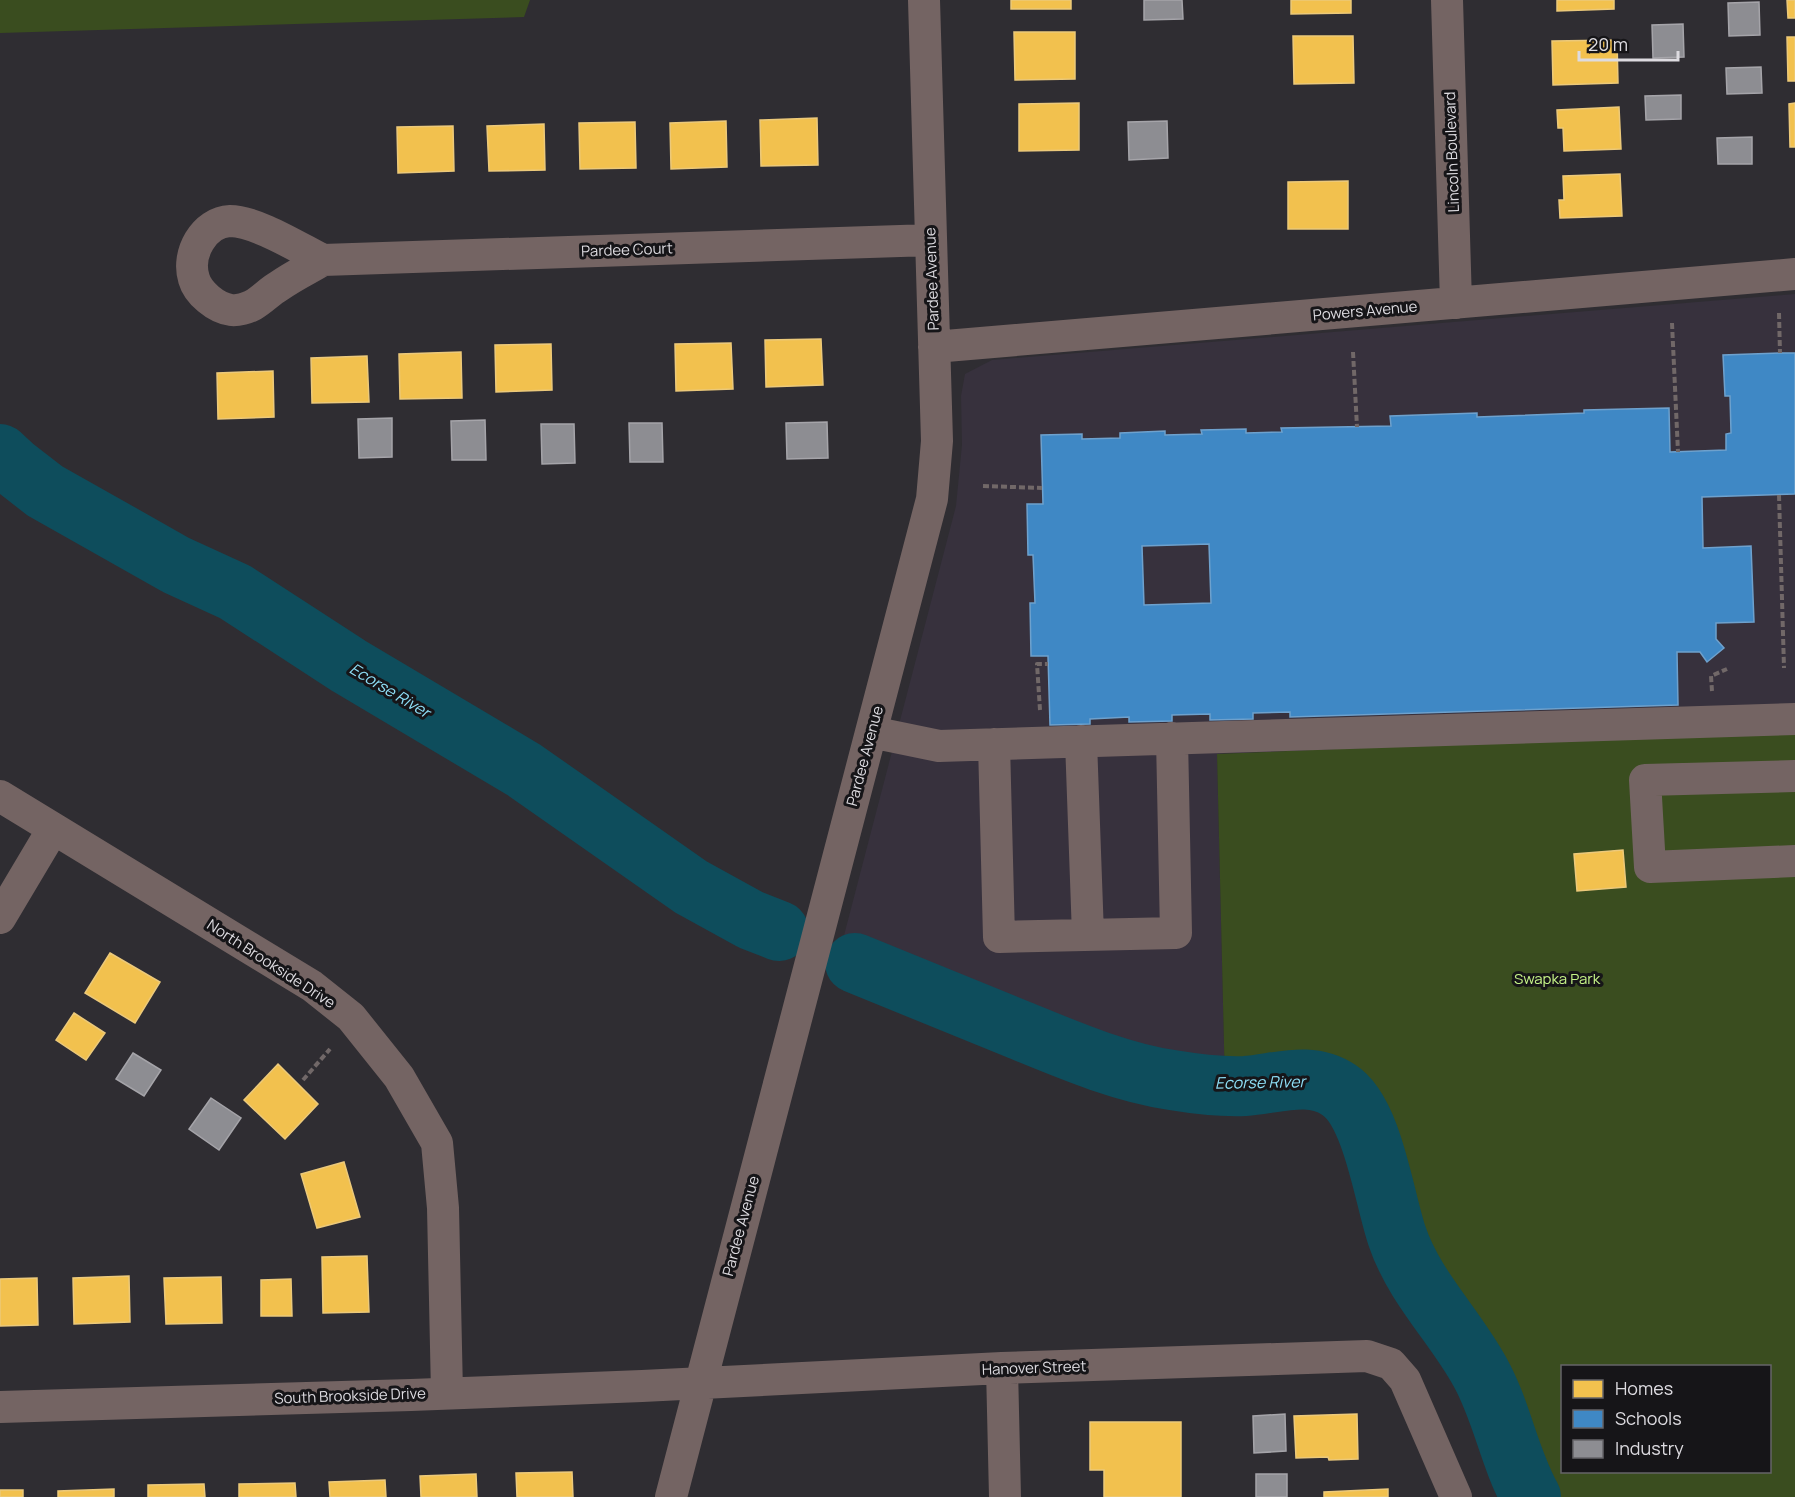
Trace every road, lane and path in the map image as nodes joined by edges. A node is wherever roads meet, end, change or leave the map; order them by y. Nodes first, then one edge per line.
1 (924, 0) edge
2 (1447, 0) edge
3 (931, 240) junction
4 (323, 260) dead end
5 (1795, 274) edge
6 (1456, 303) junction
7 (1779, 313) dead end
8 (1672, 323) dead end
9 (934, 347) junction
10 (1353, 352) dead end
11 (1780, 353) dead end
12 (1357, 426) dead end
13 (1678, 452) dead end
14 (983, 486) dead end
15 (1042, 488) dead end
16 (1779, 495) dead end
17 (1784, 668) dead end
18 (1795, 718) edge
19 (871, 732) junction
20 (1172, 738) junction
21 (1081, 741) junction
22 (994, 744) junction
23 (1795, 776) edge
24 (0, 796) edge
25 (52, 829) junction
26 (1795, 861) edge
27 (0, 918) edge
28 (1088, 935) junction
29 (330, 1049) dead end
30 (303, 1080) dead end
31 (1002, 1368) junction
32 (700, 1383) junction
33 (447, 1393) junction
34 (0, 1407) edge
35 (671, 1497) edge
36 (1005, 1497) edge
37 (1456, 1497) edge

1 - 3 street, Pardee Avenue
2 - 6 street, Lincoln Boulevard
3 - 4 street, Pardee Court
3 - 9 street, Pardee Avenue
5 - 6 street, Powers Avenue
6 - 9 street, Powers Avenue
7 - 11 path
8 - 13 path
9 - 19 street, Pardee Avenue
10 - 12 path
14 - 15 path
16 - 17 path
18 - 20 street
19 - 22 street
19 - 32 street, Pardee Avenue
20 - 21 street
20 - 28 street
21 - 22 street
21 - 28 street
22 - 28 street
23 - 26 street
24 - 25 street, North Brookside Drive
25 - 27 street
25 - 33 street, North Brookside Drive
29 - 30 path
31 - 32 street, Hanover Street
31 - 36 street
31 - 37 street, Hanover Street
32 - 33 street, South Brookside Drive
32 - 35 street, Pardee Avenue
33 - 34 street, South Brookside Drive

